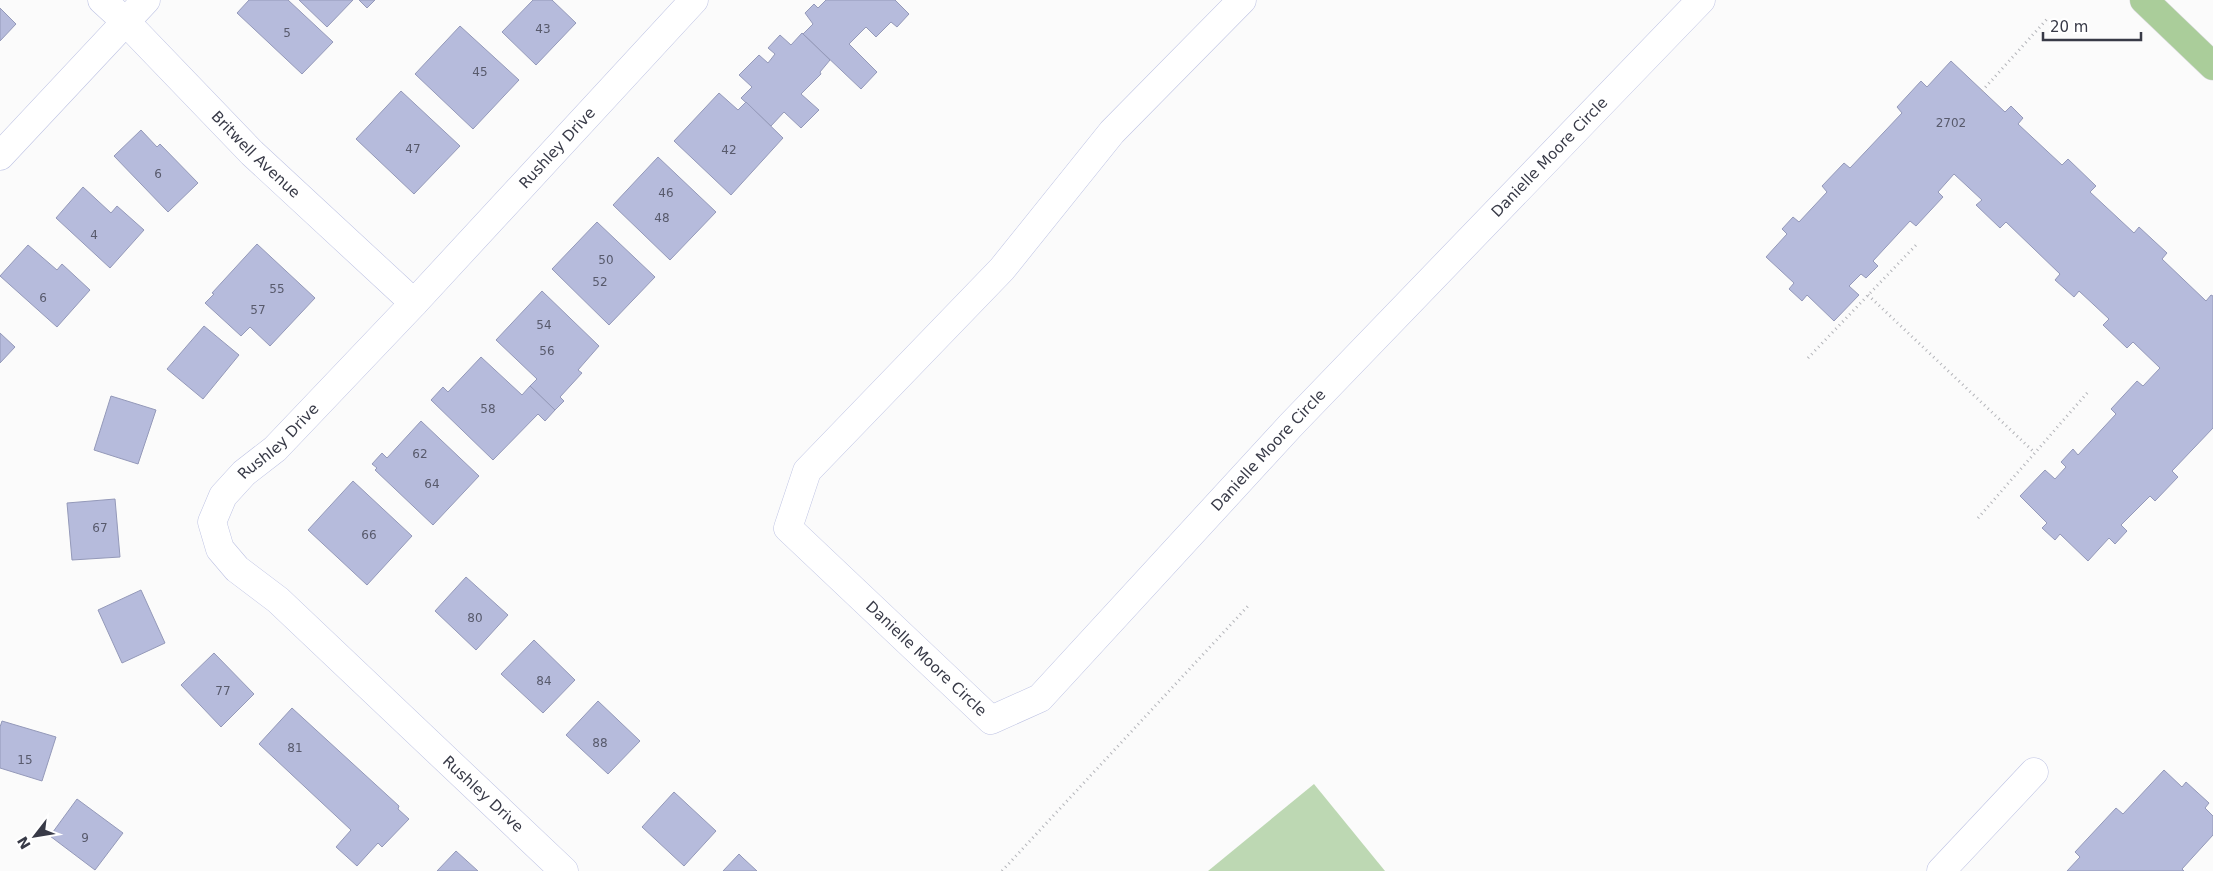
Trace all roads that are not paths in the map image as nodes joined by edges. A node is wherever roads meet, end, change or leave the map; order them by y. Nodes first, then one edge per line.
1 (102, 0) edge
2 (146, 0) edge
3 (694, 0) edge
4 (1242, 0) edge
5 (1701, 0) edge
6 (2144, 0) edge
7 (126, 22) junction
8 (2213, 66) edge
9 (0, 156) edge
10 (414, 303) junction
11 (2034, 772) dead end
12 (564, 871) edge
13 (1941, 871) edge

1 - 7 street, Britwell Avenue
2 - 7 street
3 - 10 street, Rushley Drive
4 - 5 street, Danielle Moore Circle
6 - 8 main road
7 - 9 street
7 - 10 street, Britwell Avenue
10 - 12 street, Rushley Drive
11 - 13 street

